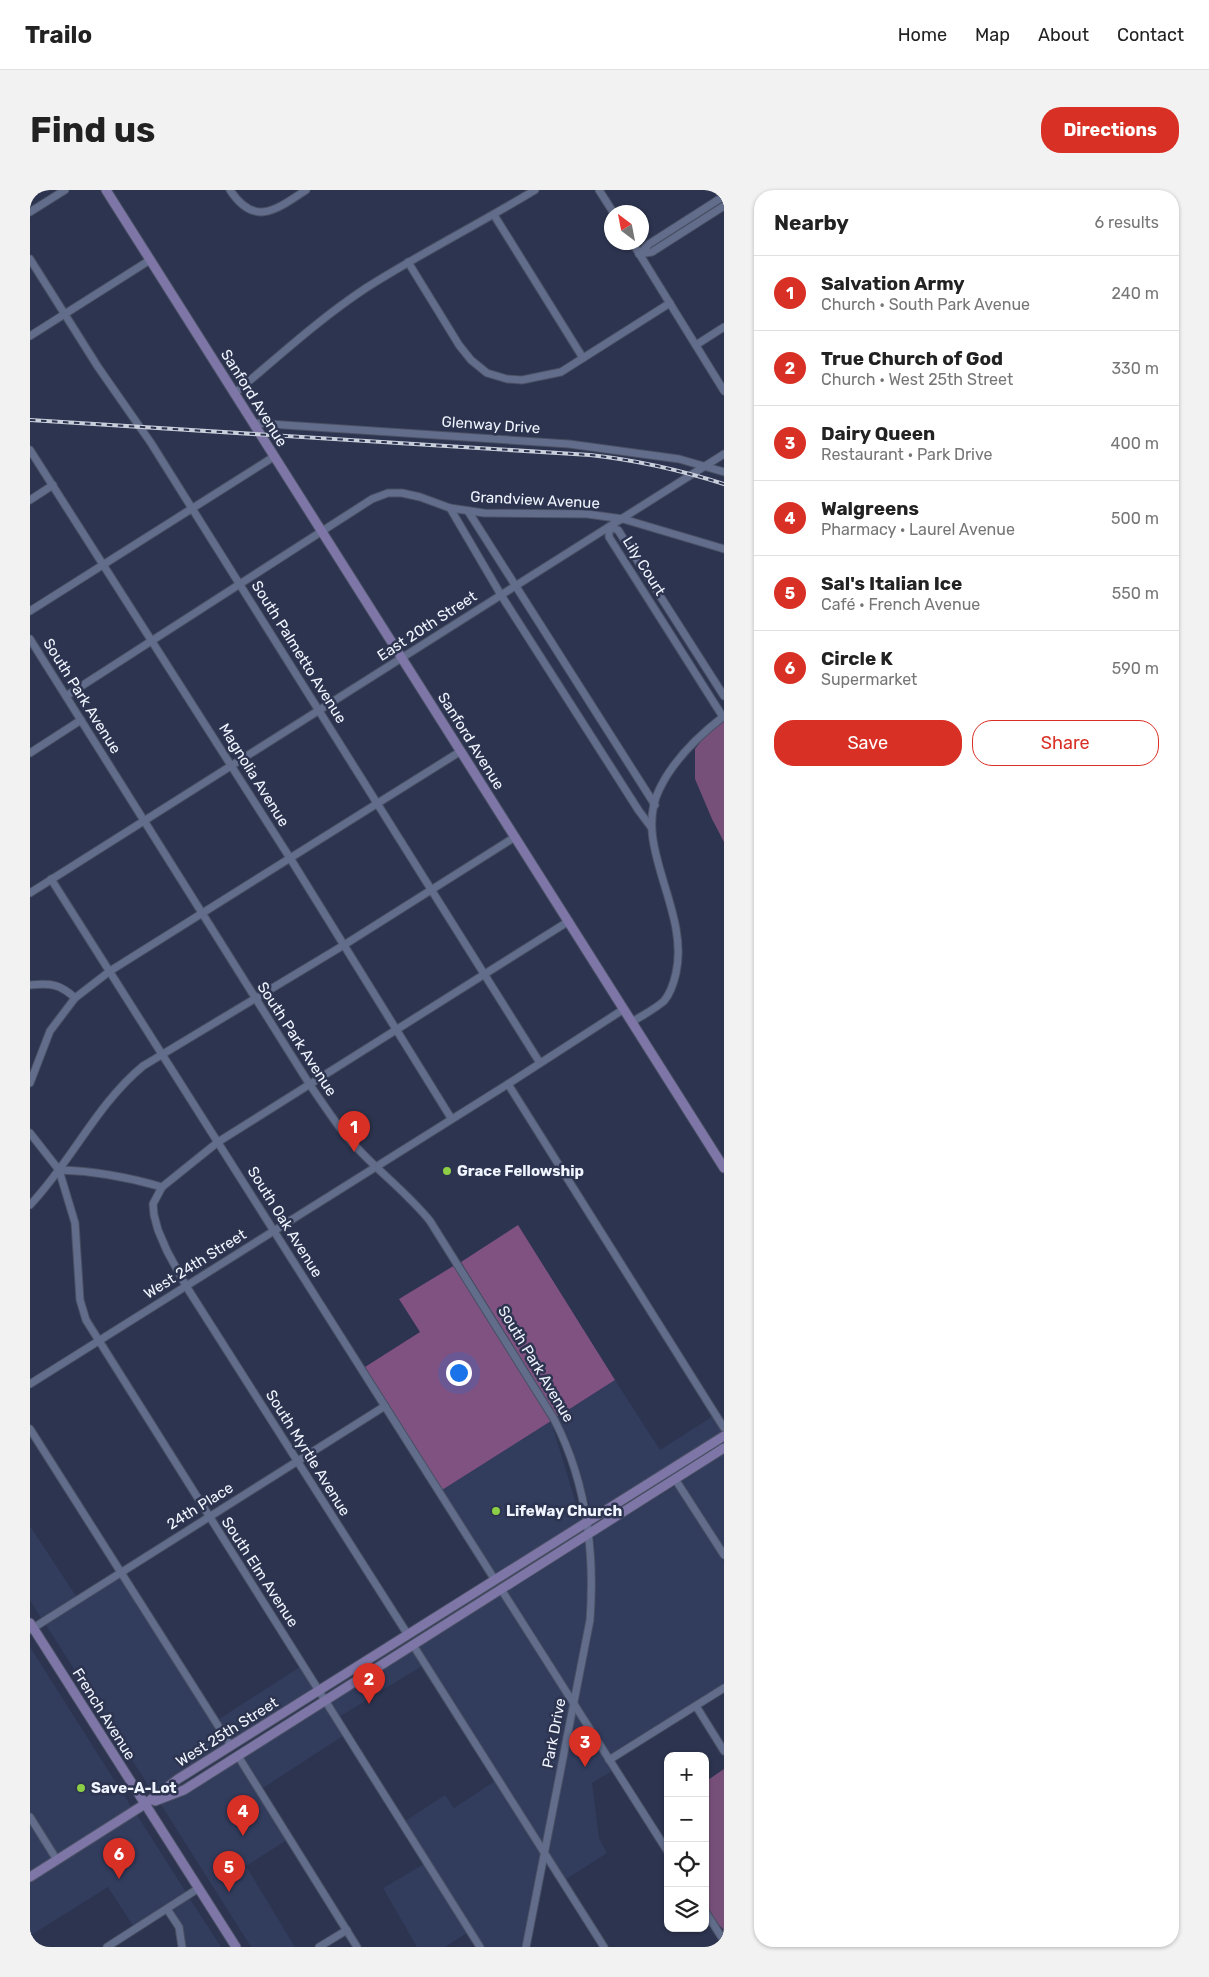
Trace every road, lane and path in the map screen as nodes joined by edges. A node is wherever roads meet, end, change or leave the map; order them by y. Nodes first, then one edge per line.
1 (64, 190) edge
2 (106, 190) edge
3 (230, 190) edge
4 (306, 190) edge
5 (535, 190) edge
6 (599, 190) edge
7 (724, 196) edge
8 (609, 205) edge
9 (724, 206) edge
10 (30, 212) edge
11 (494, 215) junction
12 (637, 250) edge
13 (640, 254) junction
14 (30, 259) edge
15 (150, 260) junction
16 (408, 262) junction
17 (670, 304) junction
18 (64, 314) junction
19 (724, 327) edge
20 (30, 336) edge
21 (696, 344) junction
22 (583, 358) junction
23 (724, 391) edge
24 (235, 393) junction
25 (253, 423) junction
26 (30, 450) edge
27 (724, 454) edge
28 (275, 456) junction
29 (706, 466) junction
30 (724, 472) edge
31 (53, 485) junction
32 (30, 500) edge
33 (191, 508) junction
34 (450, 508) junction
35 (468, 511) junction
36 (622, 519) junction
37 (609, 527) junction
38 (322, 531) junction
39 (724, 549) edge
40 (104, 564) junction
41 (240, 585) junction
42 (515, 586) junction
43 (501, 594) junction
44 (30, 611) edge
45 (30, 639) edge
46 (152, 640) junction
47 (402, 658) junction
48 (66, 696) junction
49 (724, 696) edge
50 (319, 710) junction
51 (724, 716) edge
52 (81, 720) junction
53 (461, 751) junction
54 (30, 753) edge
55 (232, 765) junction
56 (378, 803) junction
57 (655, 805) junction
58 (144, 820) junction
59 (651, 827) junction
60 (515, 837) junction
61 (290, 858) junction
62 (51, 879) junction
63 (431, 890) junction
64 (30, 893) edge
65 (202, 914) junction
66 (569, 922) junction
67 (344, 945) junction
68 (110, 971) junction
69 (485, 975) junction
70 (30, 985) edge
71 (75, 998) junction
72 (254, 998) junction
73 (624, 1009) junction
74 (632, 1022) junction
75 (396, 1030) junction
76 (162, 1054) junction
77 (540, 1063) junction
78 (30, 1083) edge
79 (508, 1084) junction
80 (310, 1085) junction
81 (451, 1118) junction
82 (30, 1133) edge
83 (218, 1142) junction
84 (375, 1167) junction
85 (724, 1168) edge
86 (59, 1170) junction
87 (162, 1187) junction
88 (30, 1205) edge
89 (274, 1230) junction
90 (186, 1286) junction
91 (98, 1341) junction
92 (30, 1384) edge
93 (385, 1406) junction
94 (724, 1428) edge
95 (30, 1429) edge
96 (724, 1436) edge
97 (724, 1442) edge
98 (721, 1450) edge
99 (297, 1461) junction
100 (675, 1479) junction
101 (209, 1517) junction
102 (588, 1522) junction
103 (589, 1534) junction
104 (724, 1555) edge
105 (121, 1572) junction
106 (495, 1580) junction
107 (501, 1589) junction
108 (450, 1609) junction
109 (31, 1627) edge
110 (408, 1635) junction
111 (414, 1645) junction
112 (724, 1688) edge
113 (319, 1690) junction
114 (326, 1700) junction
115 (574, 1702) junction
116 (696, 1706) junction
117 (231, 1746) junction
118 (724, 1751) edge
119 (238, 1756) junction
120 (609, 1760) junction
121 (145, 1804) junction
122 (30, 1817) edge
123 (664, 1846) edge
124 (545, 1854) junction
125 (57, 1860) junction
126 (30, 1877) edge
127 (198, 1888) junction
128 (167, 1909) junction
129 (709, 1918) edge
130 (347, 1930) junction
131 (724, 1941) edge
132 (107, 1947) edge
133 (182, 1947) edge
134 (236, 1947) edge
135 (320, 1947) edge
136 (357, 1947) edge
137 (480, 1947) edge
138 (526, 1947) edge
139 (604, 1947) edge

1 - 10 street
2 - 15 main road, Sanford Avenue
3 - 4 street
5 - 11 street
6 - 8 street
7 - 13 street
9 - 13 street
11 - 16 street
11 - 22 street
12 - 13 street
13 - 17 street
14 - 18 street, South Palmetto Avenue
15 - 18 street
15 - 24 main road, Sanford Avenue
16 - 22 street
16 - 24 street
17 - 21 street
17 - 22 street
18 - 20 street
18 - 33 street, South Palmetto Avenue
19 - 21 street
21 - 23 street
24 - 25 main road, Sanford Avenue
25 - 28 main road, Sanford Avenue
25 - 29 street, Glenway Drive
26 - 31 street, Magnolia Avenue
27 - 29 street, East 20th Street
28 - 33 street
28 - 38 main road, Sanford Avenue
29 - 30 street, Glenway Drive
29 - 36 street, East 20th Street
31 - 32 street
31 - 40 street, Magnolia Avenue
33 - 40 street
33 - 41 street, South Palmetto Avenue
34 - 35 street, Grandview Avenue
34 - 38 street, Grandview Avenue
34 - 43 street
35 - 36 street, Grandview Avenue
35 - 42 street
36 - 37 street, East 20th Street
36 - 39 street, Grandview Avenue
37 - 42 street, East 20th Street
37 - 49 street, Lily Court
37 - 51 street, Lily Court
38 - 41 street, Grandview Avenue
38 - 47 main road, Sanford Avenue
40 - 44 street
40 - 46 street, Magnolia Avenue
41 - 46 street, Grandview Avenue
41 - 50 street, South Palmetto Avenue
42 - 43 street, East 20th Street
42 - 57 street
43 - 47 street, East 20th Street
43 - 59 street
45 - 48 street, South Park Avenue
46 - 48 street, Grandview Avenue
46 - 55 street, Magnolia Avenue
47 - 50 street, East 20th Street
47 - 53 main road, Sanford Avenue
48 - 52 street, South Park Avenue
50 - 55 street, East 20th Street
50 - 56 street, South Palmetto Avenue
51 - 57 street
52 - 54 street
52 - 58 street, South Park Avenue
53 - 56 street
53 - 60 main road, Sanford Avenue
55 - 58 street, East 20th Street
55 - 61 street, Magnolia Avenue
56 - 61 street
56 - 63 street, South Palmetto Avenue
57 - 59 street
58 - 62 street, East 20th Street
58 - 65 street, South Park Avenue
59 - 74 street
60 - 63 street
60 - 66 main road, Sanford Avenue
61 - 65 street
61 - 67 street, Magnolia Avenue
62 - 64 street, East 20th Street
62 - 68 street, South Oak Avenue
63 - 67 street
63 - 69 street, South Palmetto Avenue
65 - 68 street
65 - 72 street, South Park Avenue
66 - 69 street
66 - 73 main road, Sanford Avenue
67 - 72 street
67 - 75 street, Magnolia Avenue
68 - 71 street
68 - 76 street, South Oak Avenue
69 - 75 street
69 - 77 street, South Palmetto Avenue
70 - 71 street
71 - 78 street
72 - 76 street
72 - 80 street, South Park Avenue
73 - 74 main road, Sanford Avenue
73 - 77 street, West 24th Street
74 - 85 main road, Sanford Avenue
75 - 80 street
75 - 81 street, Magnolia Avenue
76 - 83 street, South Oak Avenue
76 - 86 street
77 - 79 street, West 24th Street
79 - 81 street, West 24th Street
79 - 94 street
80 - 83 street
80 - 84 street, South Park Avenue
81 - 84 street, West 24th Street
82 - 86 street
83 - 87 street
83 - 89 street, South Oak Avenue
84 - 89 street, West 24th Street
84 - 102 street, South Park Avenue
86 - 87 street
86 - 88 street
86 - 91 street, South Elm Avenue
87 - 90 street, South Myrtle Avenue
89 - 90 street, West 24th Street
89 - 93 street, South Oak Avenue
90 - 91 street, West 24th Street
90 - 99 street, South Myrtle Avenue
91 - 92 street, West 24th Street
91 - 101 street, South Elm Avenue
93 - 99 street, 24th Place
93 - 106 street, South Oak Avenue
95 - 105 street
96 - 102 main road, West 25th Street
97 - 98 main road
98 - 100 main road, West 25th Street
99 - 101 street, 24th Place
99 - 110 street, South Myrtle Avenue
100 - 103 main road, West 25th Street
100 - 104 street
101 - 105 street, 24th Place
101 - 113 street, South Elm Avenue
102 - 103 street, Park Drive
102 - 106 main road, West 25th Street
103 - 107 main road, West 25th Street
103 - 115 street, Park Drive
105 - 109 street, 24th Place
105 - 117 street
106 - 108 main road, West 25th Street
107 - 111 main road, West 25th Street
107 - 115 street
108 - 110 main road, West 25th Street
108 - 111 main road
109 - 121 main road, French Avenue
110 - 113 main road, West 25th Street
111 - 114 main road, West 25th Street
111 - 124 street
112 - 116 street
113 - 114 street, South Elm Avenue
113 - 117 main road, West 25th Street
114 - 119 main road, West 25th Street
114 - 137 street, South Elm Avenue
115 - 120 street
115 - 124 street, Park Drive
116 - 118 street
116 - 120 street
117 - 121 main road, West 25th Street
119 - 121 main road, West 25th Street
119 - 130 street
120 - 123 street
121 - 125 main road
121 - 127 main road, French Avenue
122 - 125 street
124 - 138 street, Park Drive
124 - 139 street
125 - 126 main road
127 - 128 street
127 - 134 main road, French Avenue
128 - 132 street
128 - 133 street
129 - 131 street
130 - 135 street
130 - 136 street

